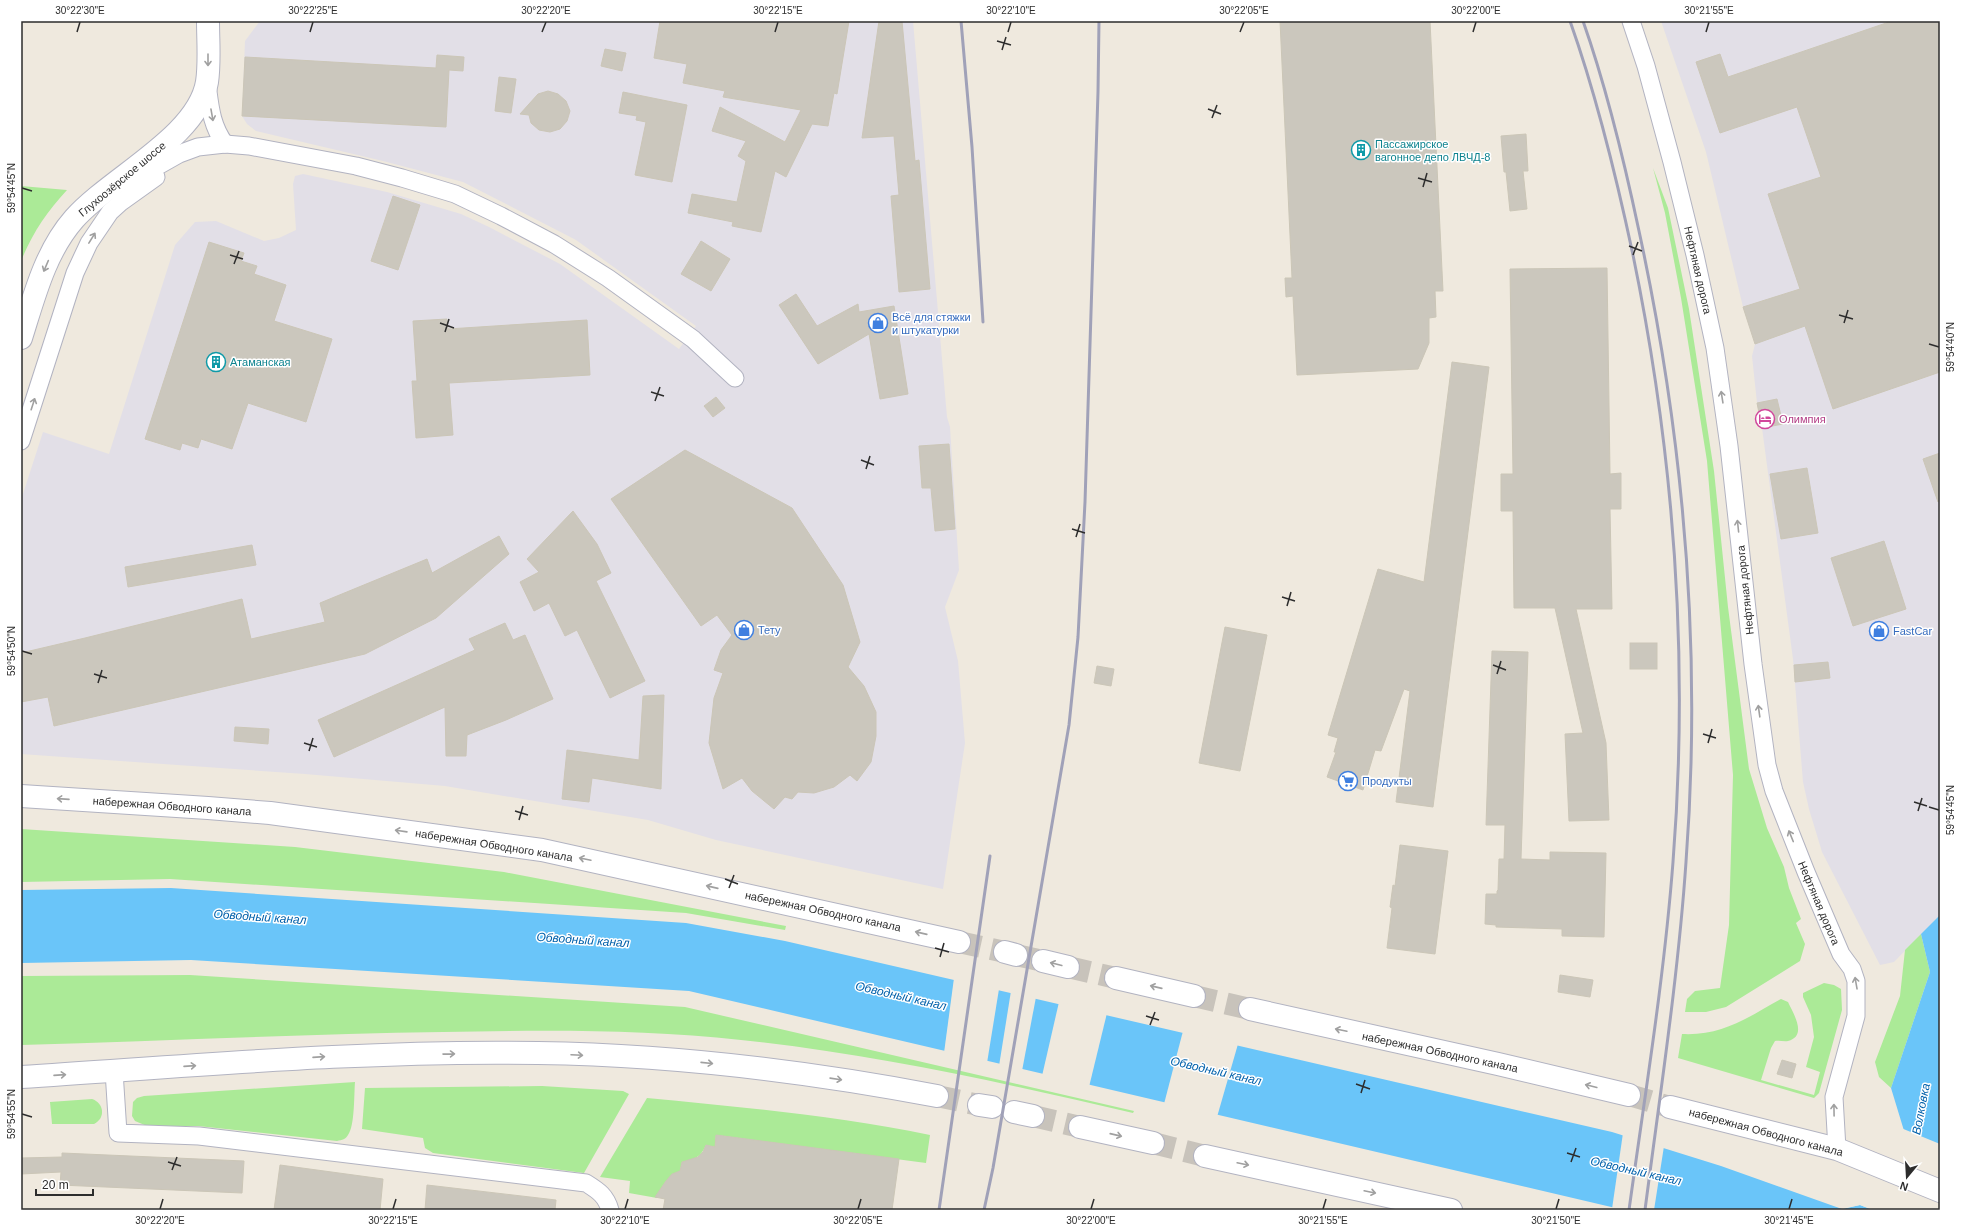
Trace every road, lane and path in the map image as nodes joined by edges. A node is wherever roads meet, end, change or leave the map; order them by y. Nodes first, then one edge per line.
1 (208, 21) edge
2 (1631, 21) edge
3 (207, 82) junction
4 (225, 144) junction
5 (113, 184) junction
6 (21, 338) edge
7 (734, 378) dead end
8 (21, 441) edge
9 (21, 796) edge
10 (959, 942) tunnel mouth
11 (1043, 961) tunnel mouth
12 (1068, 967) tunnel mouth
13 (1116, 978) tunnel mouth
14 (1194, 996) tunnel mouth
15 (1250, 1009) tunnel mouth
16 (114, 1071) junction
17 (21, 1077) edge
18 (1629, 1095) tunnel mouth
19 (937, 1096) tunnel mouth
20 (1670, 1107) tunnel mouth
21 (1080, 1127) tunnel mouth
22 (1153, 1144) tunnel mouth
23 (1837, 1149) junction
24 (1205, 1156) tunnel mouth
25 (1940, 1191) edge
26 (610, 1210) edge
27 (1451, 1210) edge

1 -> 3 main road, Глухоозёрское шоссе
23 -> 2 street, Нефтяная дорога
3 -> 4 street
3 - 5 main road, Глухоозёрское шоссе
4 - 5 street
4 - 7 street
8 -> 4 street, Глухоозёрское шоссе
5 -> 6 main road, Глухоозёрское шоссе
10 -> 9 main road, набережная Обводного канала
12 -> 11 main road
14 -> 13 main road
18 -> 15 main road, набережная Обводного канала
17 -> 16 main road
16 -> 19 main road
16 - 26 street
20 - 23 main road, набережная Обводного канала
21 -> 22 main road
23 - 25 main road, набережная Обводного канала
24 -> 27 main road

